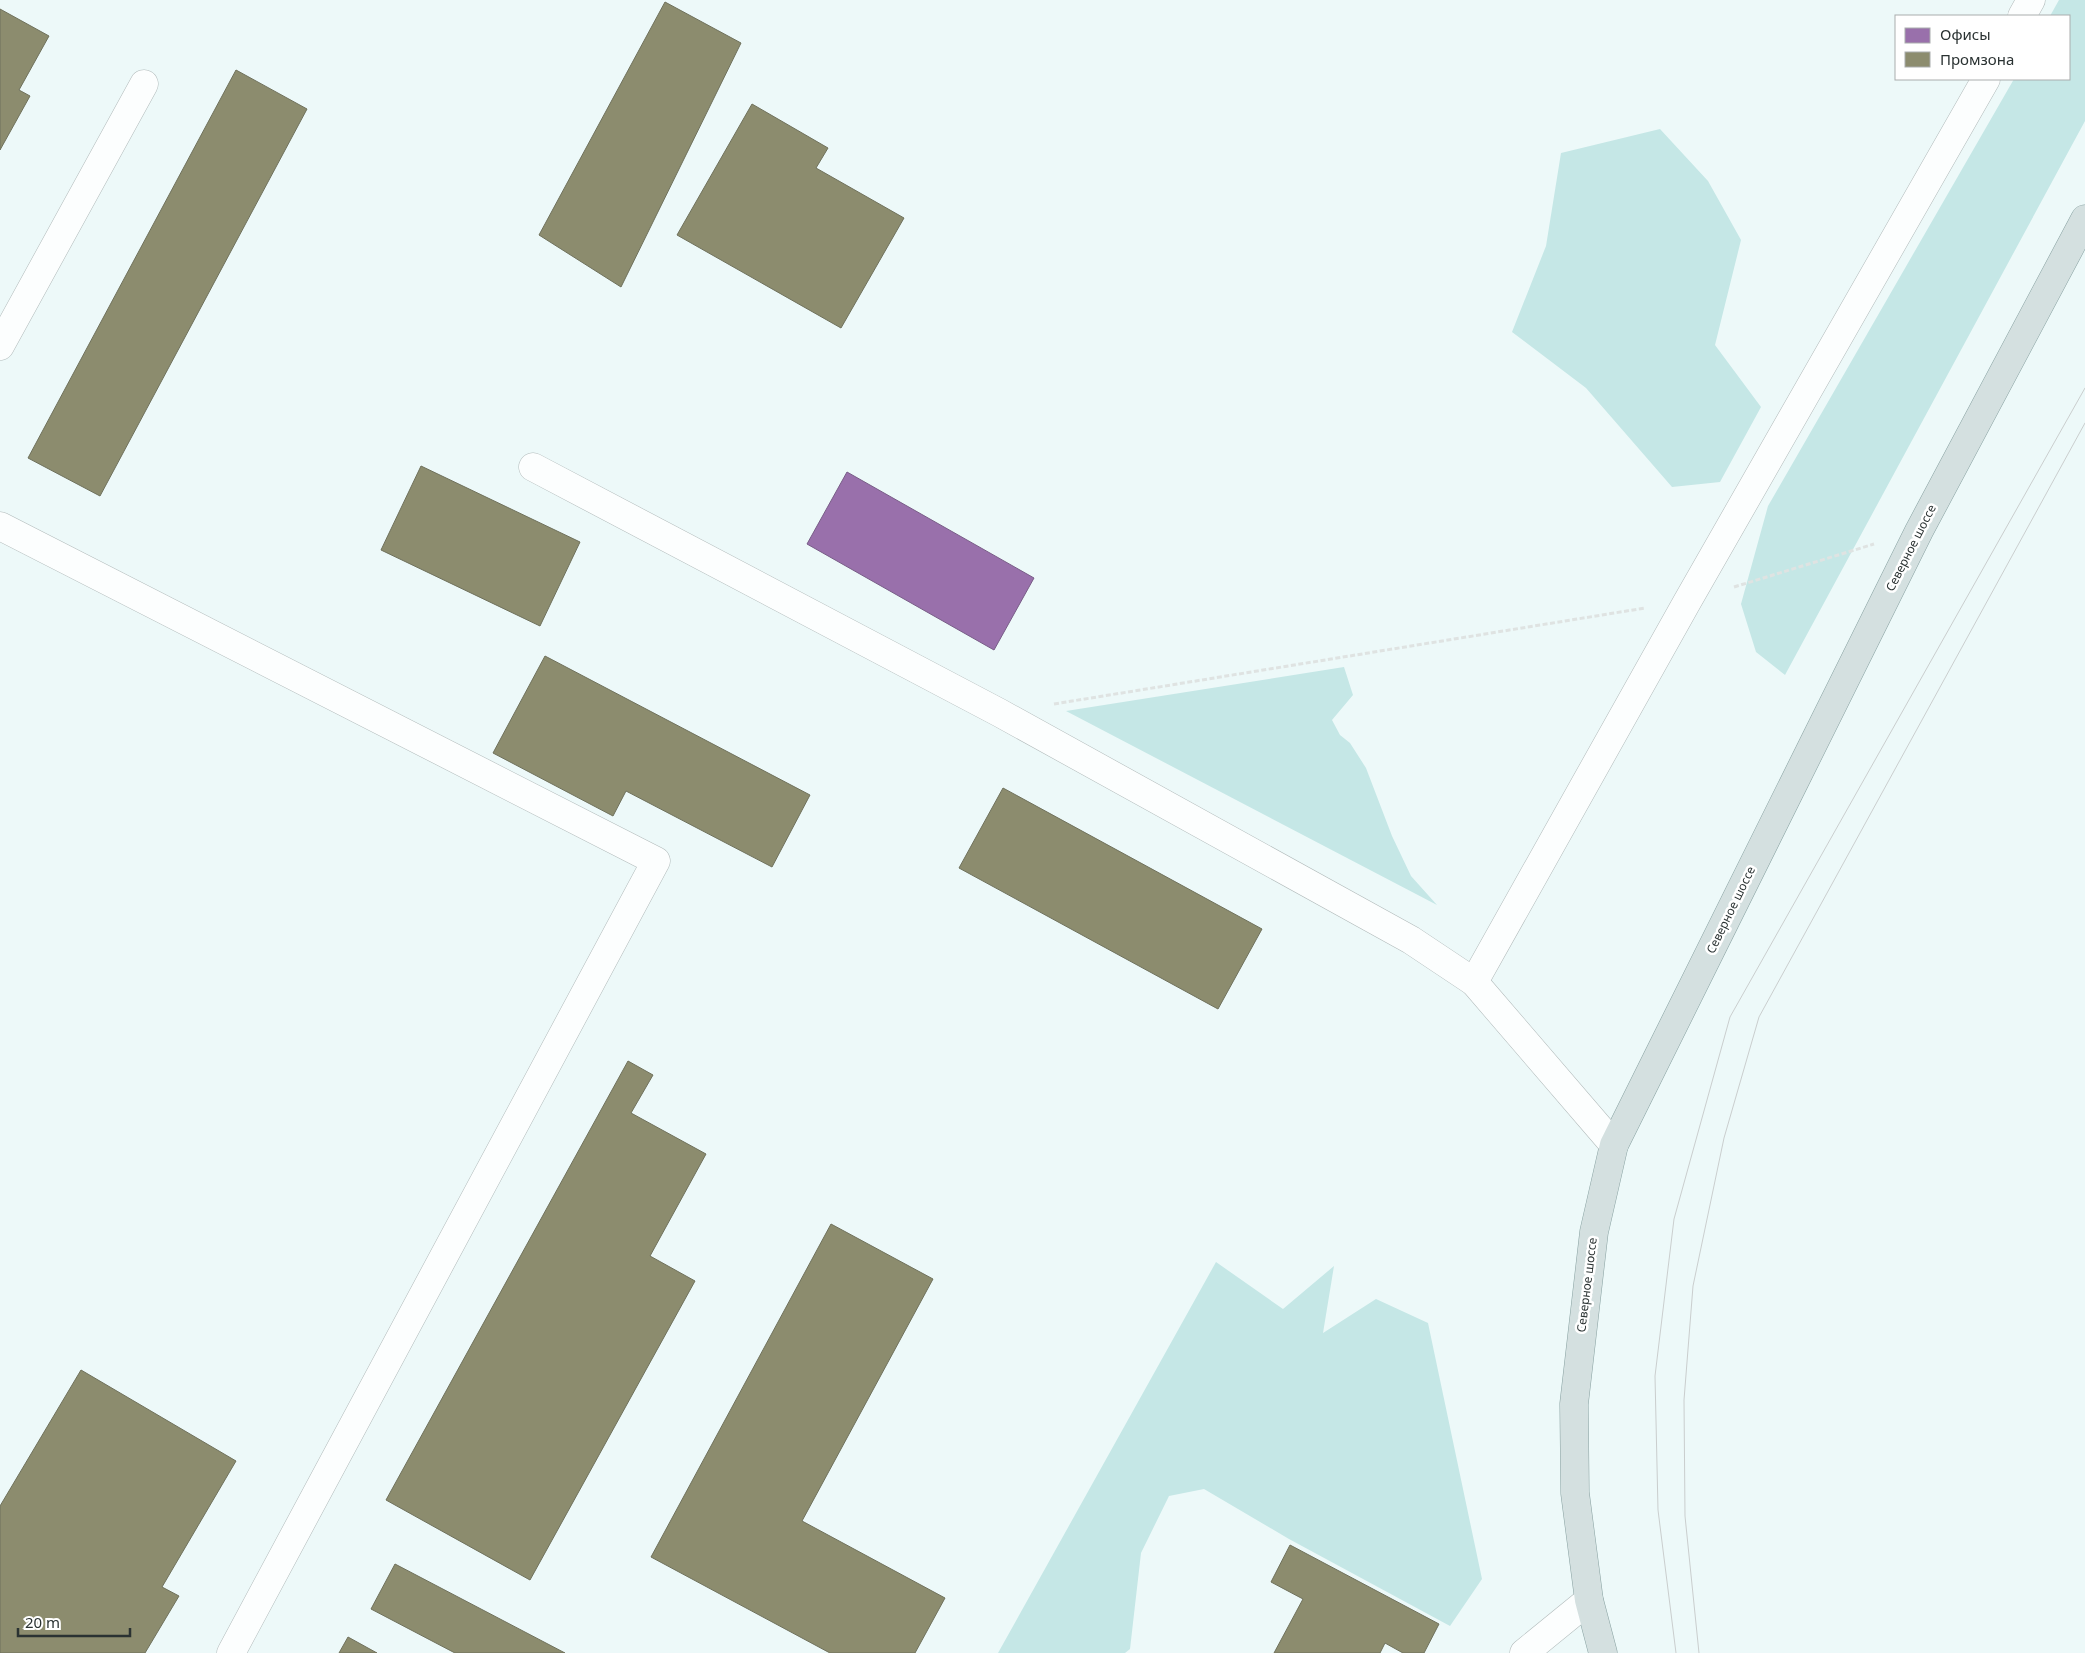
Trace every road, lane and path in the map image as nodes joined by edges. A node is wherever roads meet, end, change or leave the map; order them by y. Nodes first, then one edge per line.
1 (2031, 0) edge
2 (2023, 15) edge
3 (1985, 80) edge
4 (144, 84) dead end
5 (2085, 219) edge
6 (0, 346) edge
7 (533, 467) dead end
8 (0, 526) edge
9 (1919, 530) junction
10 (1687, 602) junction
11 (1000, 713) junction
12 (1474, 982) junction
13 (1614, 1145) junction
14 (1589, 1600) junction
15 (231, 1653) edge
16 (1524, 1653) edge
17 (1603, 1653) edge

1 - 2 street
3 - 10 street
4 - 6 street
5 - 9 main road, Северное шоссе
7 - 11 street
8 - 15 street
9 - 10 path
9 - 13 main road, Северное шоссе
10 - 11 path
10 - 12 street
11 - 12 street
12 - 13 street
13 - 14 main road, Северное шоссе
14 - 16 street
14 - 17 main road, Северное шоссе

